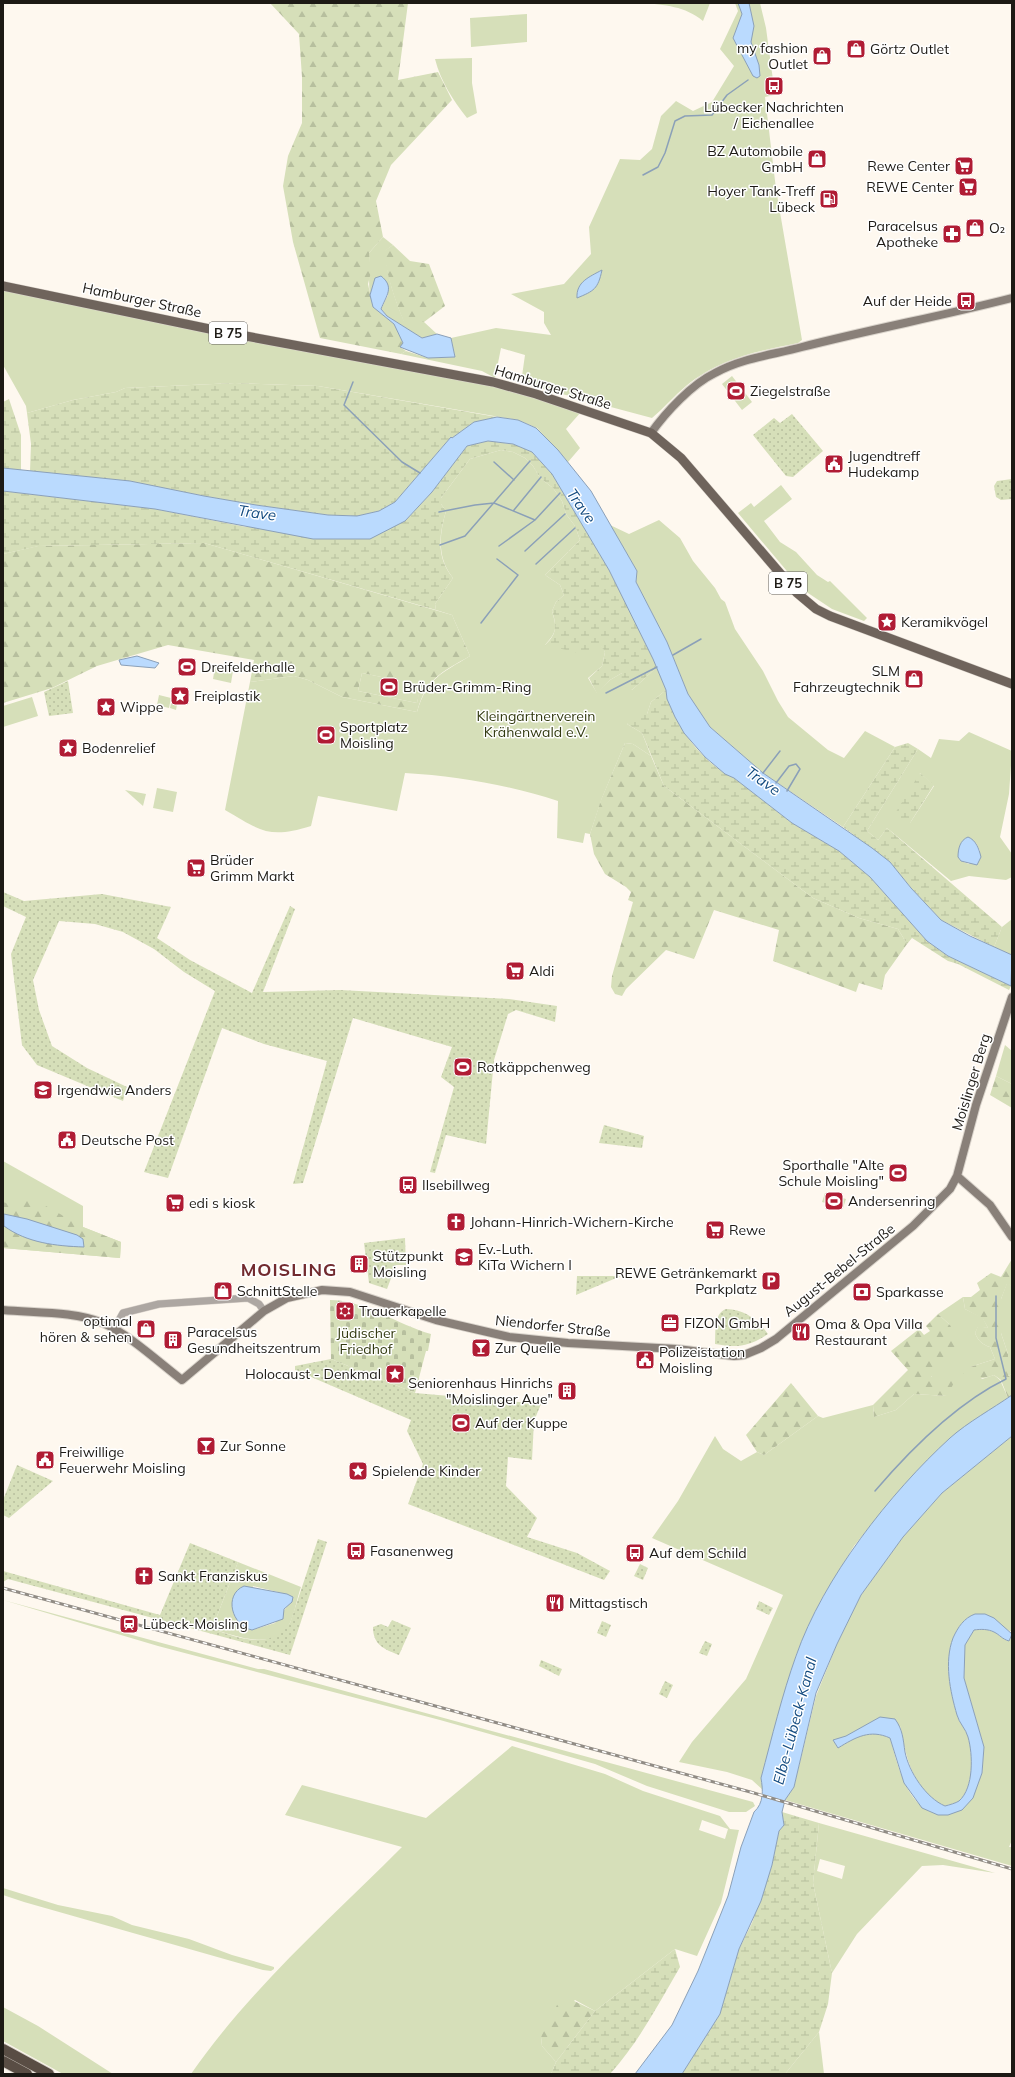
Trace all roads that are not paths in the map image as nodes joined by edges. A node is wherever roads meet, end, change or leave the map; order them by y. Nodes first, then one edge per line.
1 (3, 286) edge
2 (1012, 298) edge
3 (651, 433) junction
4 (1012, 684) edge
5 (1012, 997) edge
6 (957, 1176) junction
7 (1012, 1237) edge
8 (3, 1310) edge
9 (264, 1310) junction
10 (114, 1329) junction
11 (744, 1355) joint
12 (3, 2049) edge
13 (3, 2061) edge
14 (27, 2074) edge
15 (50, 2074) edge

1 - 3 main road, Hamburger Straße / B 75
2 - 3 main road
3 - 4 main road, Hamburger Straße / B 75
5 - 6 main road, Moislinger Berg
6 - 7 main road
6 - 11 main road, August-Bebel-Straße
8 - 10 main road
9 - 10 street
9 - 10 main road, Niendorfer Straße
9 - 11 main road, Niendorfer Straße
12 - 15 highway
13 - 14 highway

